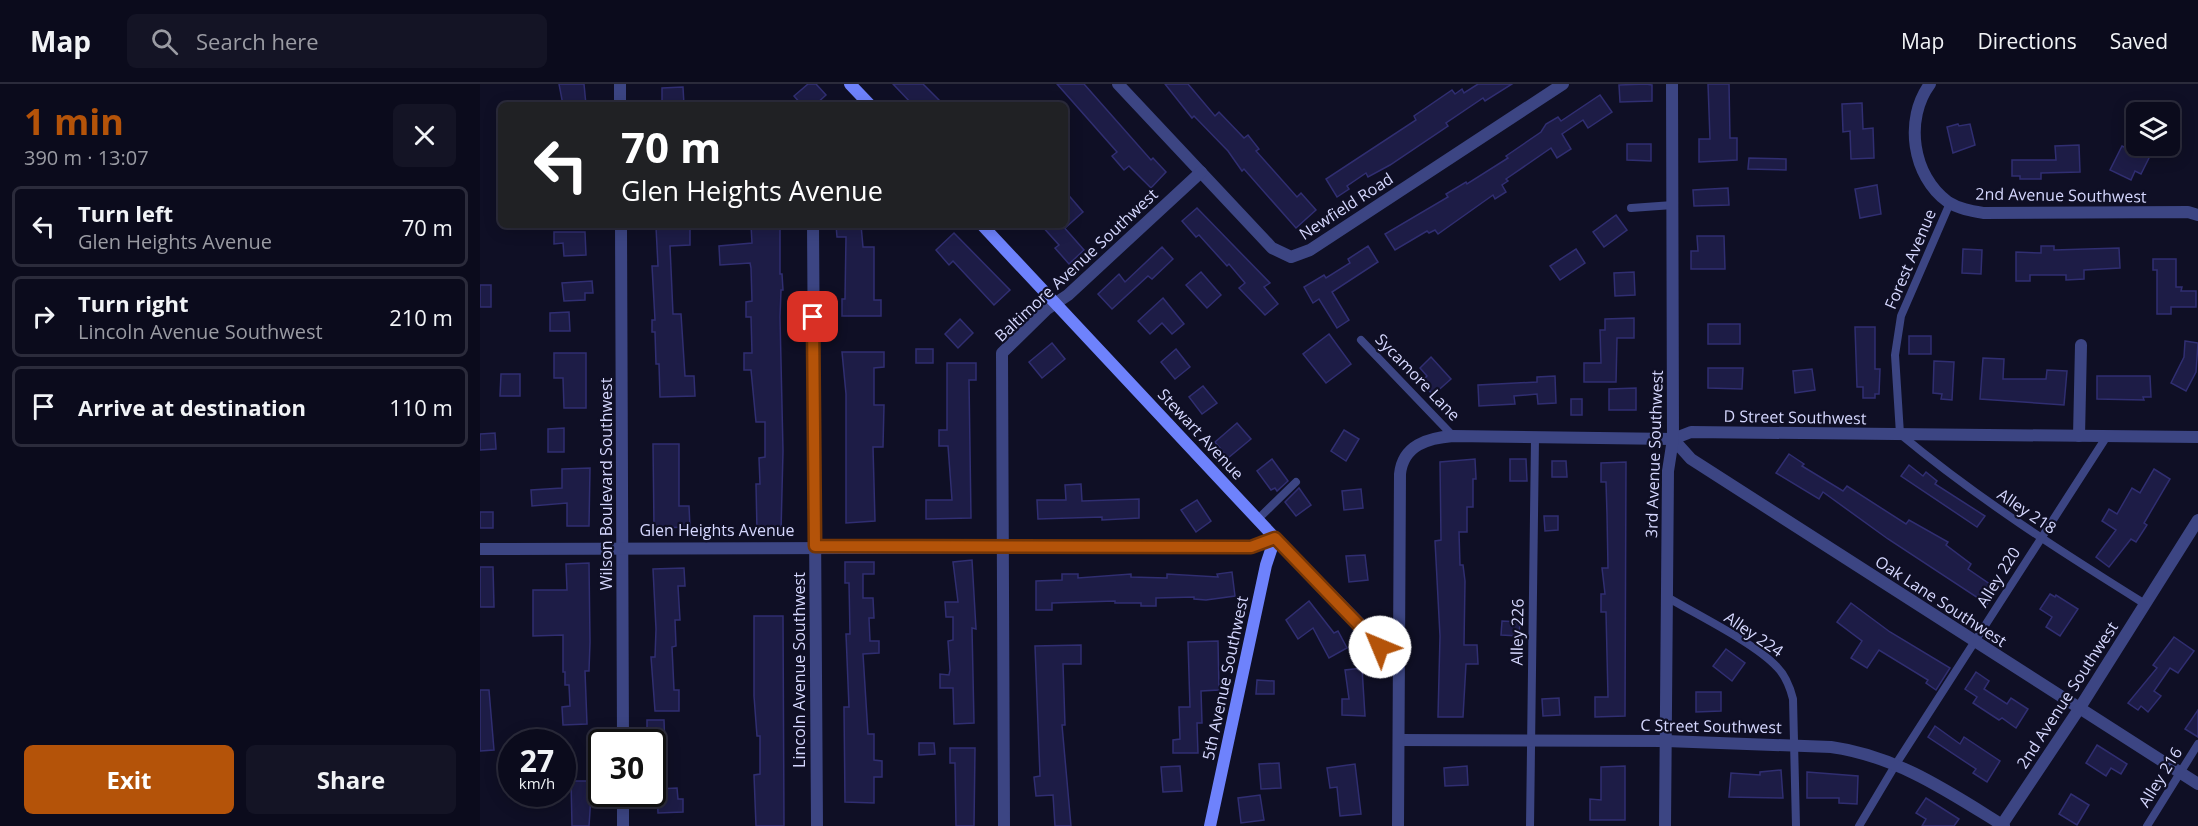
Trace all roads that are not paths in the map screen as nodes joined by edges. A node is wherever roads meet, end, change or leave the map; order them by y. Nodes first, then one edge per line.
1 (620, 84) edge
2 (850, 84) edge
3 (1118, 84) edge
4 (1563, 84) edge
5 (1672, 84) edge
6 (1930, 84) edge
7 (620, 102) edge
8 (867, 102) edge
9 (1201, 172) junction
10 (1950, 203) junction
11 (1673, 205) junction
12 (1631, 208) dead end
13 (2198, 216) edge
14 (621, 228) edge
15 (813, 228) edge
16 (985, 228) edge
17 (1056, 303) junction
18 (1361, 340) dead end
19 (2081, 345) dead end
20 (1900, 434) junction
21 (1453, 436) junction
22 (2079, 436) junction
23 (2107, 436) junction
24 (2198, 437) edge
25 (1535, 438) junction
26 (1673, 439) junction
27 (1296, 482) dead end
28 (1258, 519) junction
29 (2198, 520) edge
30 (1275, 538) junction
31 (2040, 539) junction
32 (815, 546) junction
33 (1005, 546) junction
34 (623, 547) junction
35 (480, 549) edge
36 (1667, 597) junction
37 (2145, 604) junction
38 (1974, 642) junction
39 (1399, 663) junction
40 (2079, 710) junction
41 (623, 729) edge
42 (1399, 740) junction
43 (1530, 741) junction
44 (1666, 741) junction
45 (1793, 744) junction
46 (2198, 744) edge
47 (1896, 764) junction
48 (2180, 772) junction
49 (2198, 784) edge
50 (623, 807) edge
51 (623, 826) edge
52 (817, 826) edge
53 (1004, 826) edge
54 (1210, 826) edge
55 (1398, 826) edge
56 (1530, 826) edge
57 (1665, 826) edge
58 (1796, 826) edge
59 (1859, 826) edge
60 (2002, 826) edge
61 (2146, 826) edge

1 - 7 street
2 - 8 street
3 - 9 street, Newfield Road
4 - 9 street, Newfield Road
5 - 11 street, 3rd Avenue Southwest
6 - 10 street, 2nd Avenue Southwest
9 - 17 street, Baltimore Avenue Southwest
10 - 13 street, 2nd Avenue Southwest
10 - 20 lane, Forest Avenue
11 - 12 lane
11 - 26 street, 3rd Avenue Southwest
14 - 34 street, Wilson Boulevard Southwest
15 - 32 street, Lincoln Avenue Southwest
16 - 17 street, Stewart Avenue
17 - 28 street, Stewart Avenue
17 - 33 street, Baltimore Avenue Southwest
18 - 21 lane, Sycamore Lane
19 - 22 street
20 - 22 street, D Street Southwest
20 - 26 street, D Street Southwest
20 - 31 lane, Alley 218
21 - 25 street, D Street Southwest
21 - 39 street, D Street Southwest
22 - 23 street, D Street Southwest
23 - 24 street, D Street Southwest
23 - 31 lane, Alley 220
25 - 26 street, D Street Southwest
25 - 43 lane, Alley 226
26 - 36 street, 3rd Avenue Southwest
26 - 38 street, Oak Lane Southwest
27 - 28 lane
28 - 30 street, Stewart Avenue
29 - 37 street, 2nd Avenue Southwest
30 - 33 street, Glen Heights Avenue
30 - 39 street, Stewart Avenue
30 - 54 street, 5th Avenue Southwest
31 - 37 lane, Alley 218
31 - 38 lane, Alley 220
32 - 33 street, Glen Heights Avenue
32 - 34 street, Glen Heights Avenue
32 - 52 street, Lincoln Avenue Southwest
33 - 53 street, Baltimore Avenue Southwest
34 - 35 street, Glen Heights Avenue
34 - 41 street, Wilson Boulevard Southwest
36 - 44 street, 3rd Avenue Southwest
36 - 45 lane, Alley 224
37 - 40 street, 2nd Avenue Southwest
38 - 40 street, Oak Lane Southwest
38 - 47 lane, Alley 220
39 - 42 street
40 - 48 street, Oak Lane Southwest
40 - 60 street, 2nd Avenue Southwest
42 - 43 street, C Street Southwest
42 - 55 street
43 - 44 street, C Street Southwest
43 - 56 lane, Alley 226
44 - 45 street, C Street Southwest
44 - 57 street, 3rd Avenue Southwest
45 - 47 street, C Street Southwest
45 - 58 lane, Alley 224
46 - 48 lane, Alley 216
47 - 59 lane, Alley 220
47 - 60 street, C Street Southwest
48 - 49 street, Oak Lane Southwest
48 - 61 lane, Alley 216
50 - 51 street

